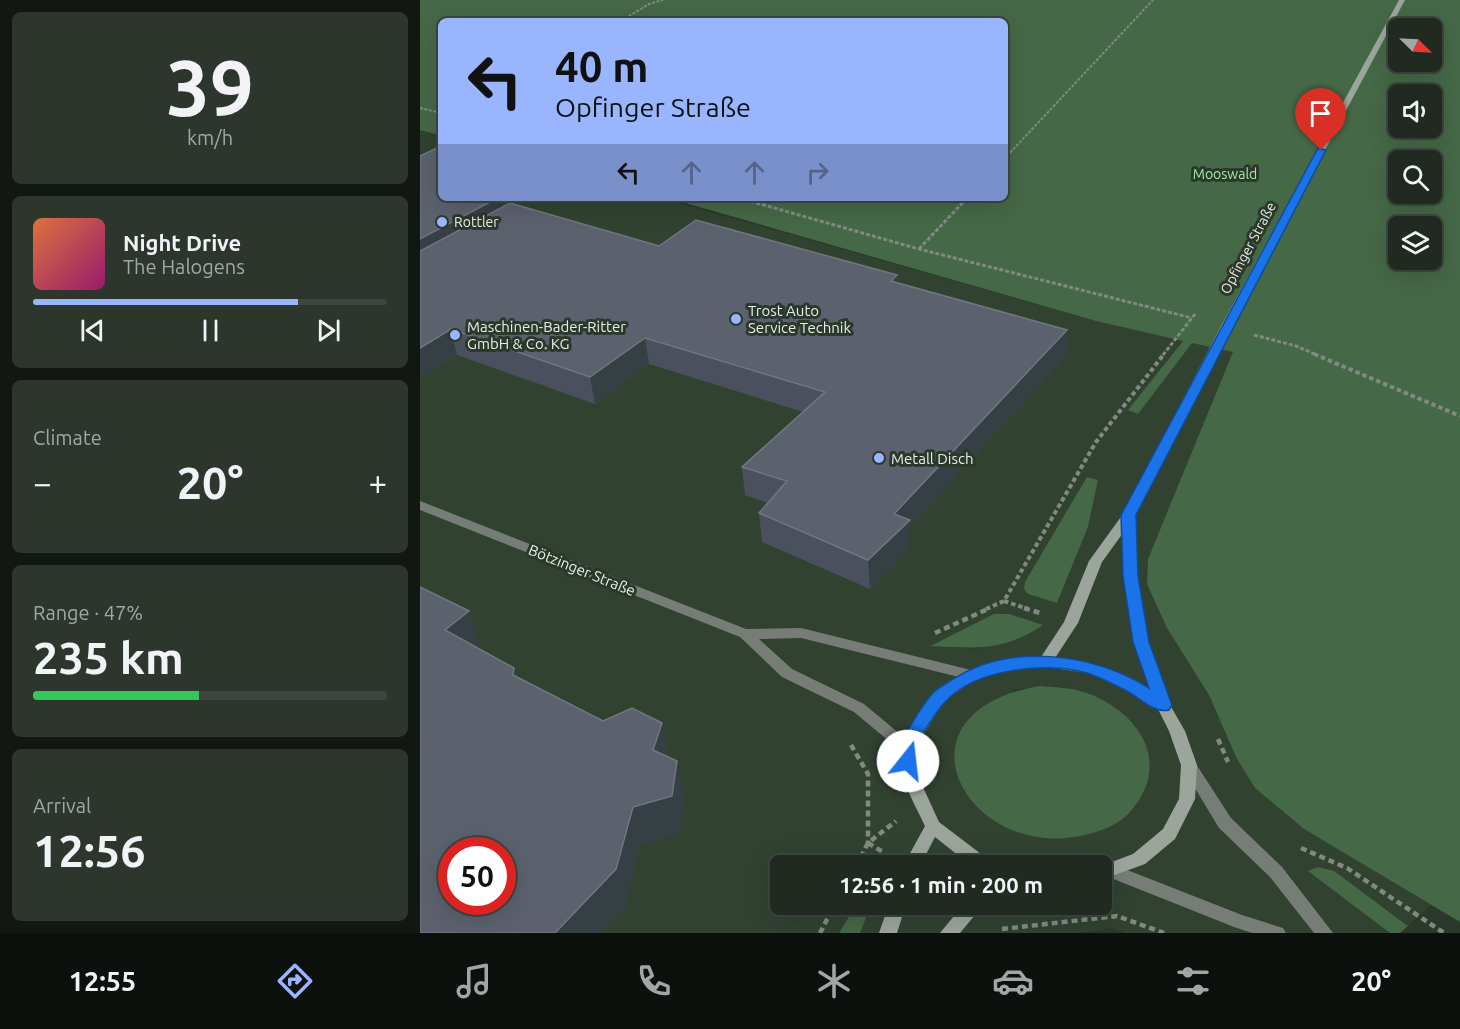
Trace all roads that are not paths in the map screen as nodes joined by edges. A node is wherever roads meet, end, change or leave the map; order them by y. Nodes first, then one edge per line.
1 (1402, 0) edge
2 (420, 505) edge
3 (1129, 515) junction
4 (745, 633) junction
5 (1046, 662) junction
6 (971, 675) junction
7 (1163, 705) junction
8 (907, 748) junction
9 (1189, 765) junction
10 (933, 826) junction
11 (917, 855) edge
12 (970, 855) edge
13 (1112, 870) edge
14 (1112, 874) edge
15 (894, 915) edge
16 (966, 915) edge
17 (888, 933) edge
18 (949, 933) edge
19 (1277, 933) edge
20 (1324, 933) edge

1 - 3 main road, Opfinger Straße
2 - 4 street, Bötzinger Straße
3 - 5 main road, Opfinger Straße
3 - 7 main road, Opfinger Straße
4 - 6 street, Bötzinger Straße
4 - 8 street, Bötzinger Straße
5 - 6 main road, Opfinger Straße
5 - 7 main road, Opfinger Straße
6 - 8 main road, Opfinger Straße
7 - 9 main road, Opfinger Straße
8 - 10 main road
9 - 13 main road, Opfinger Straße
9 - 20 street
10 - 11 main road
10 - 12 main road
14 - 19 street
15 - 17 main road
16 - 18 main road

